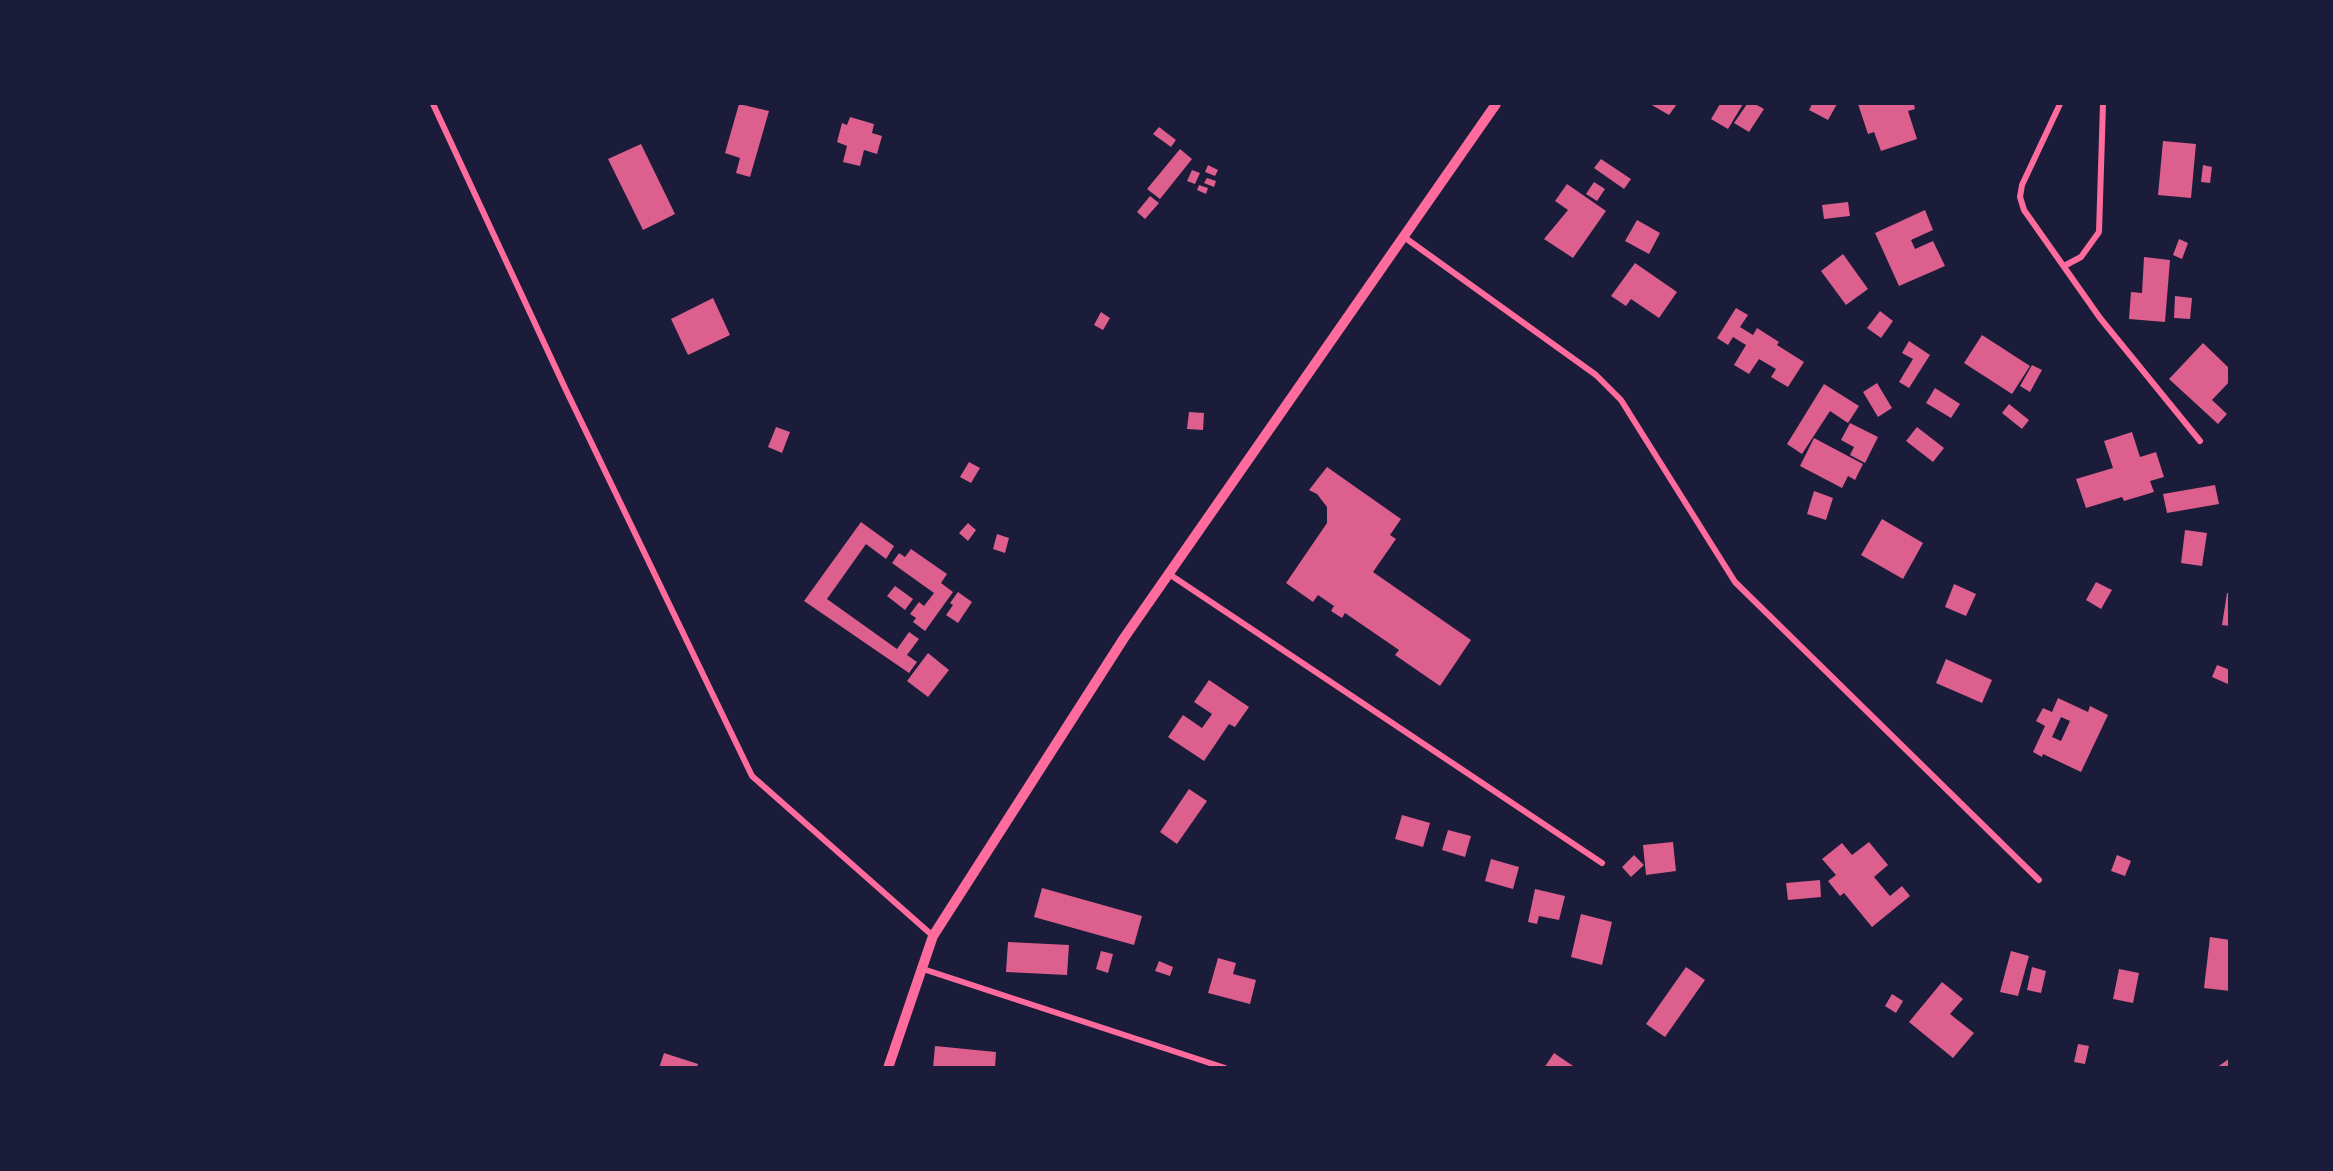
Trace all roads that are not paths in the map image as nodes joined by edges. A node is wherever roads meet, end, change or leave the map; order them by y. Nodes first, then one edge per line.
1 (434, 104) edge
2 (1496, 104) edge
3 (2060, 104) edge
4 (2103, 104) edge
5 (1404, 237) junction
6 (2064, 266) junction
7 (2200, 441) dead end
8 (1169, 574) junction
9 (1602, 863) dead end
10 (2039, 880) dead end
11 (933, 936) junction
12 (920, 968) junction
13 (888, 1068) edge
14 (1225, 1068) edge

1 - 11 street
2 - 5 street
3 - 6 street
4 - 6 street
5 - 8 street
5 - 10 street
6 - 7 street
8 - 9 street
8 - 11 street
11 - 12 street
12 - 13 street
12 - 14 street

